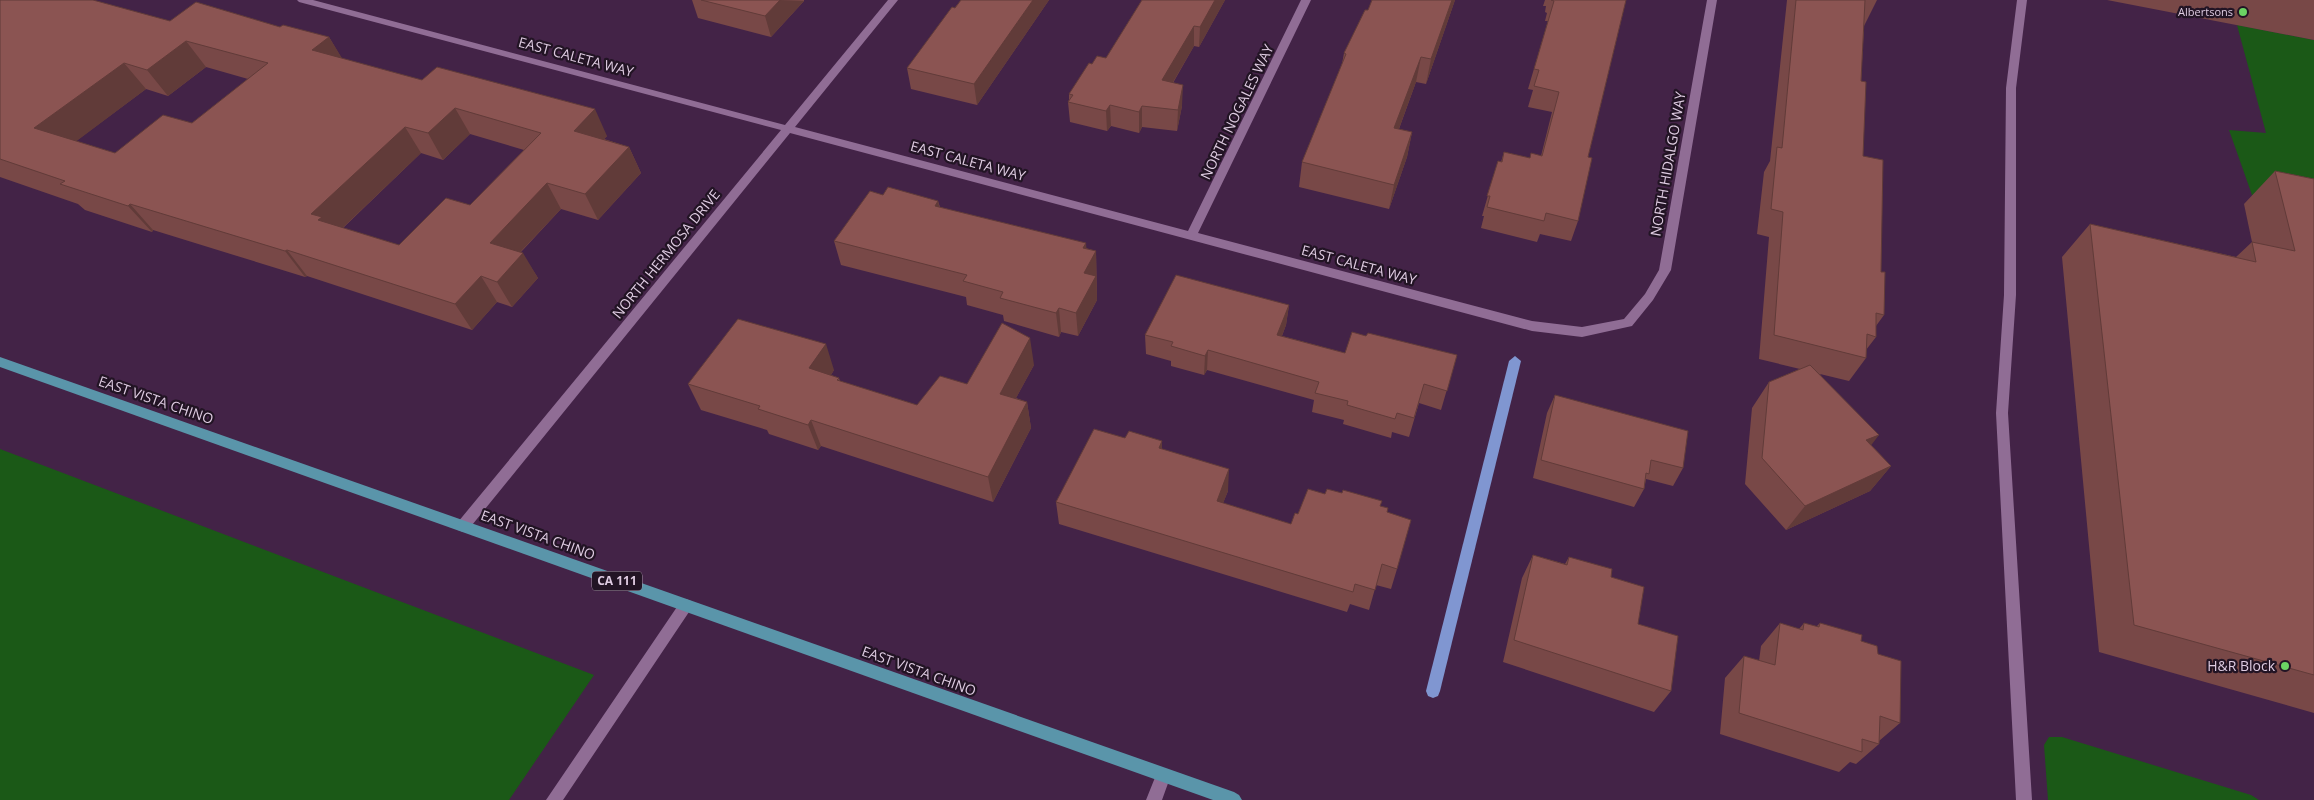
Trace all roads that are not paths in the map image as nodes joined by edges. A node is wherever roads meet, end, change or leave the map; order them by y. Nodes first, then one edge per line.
1 (302, 0) edge
2 (893, 0) edge
3 (1306, 0) edge
4 (1712, 0) edge
5 (2022, 0) edge
6 (788, 129) junction
7 (1192, 236) junction
8 (1628, 323) joint
9 (0, 362) edge
10 (462, 526) junction
11 (686, 605) junction
12 (1163, 775) junction
13 (554, 800) edge
14 (1154, 800) edge
15 (1234, 800) edge
16 (2024, 800) edge

1 - 6 street, EAST CALETA WAY
2 - 6 street, NORTH HERMOSA DRIVE
3 - 7 street, NORTH NOGALES WAY
4 - 8 street, NORTH HIDALGO WAY
5 - 16 street
6 - 7 street, EAST CALETA WAY
6 - 10 street, NORTH HERMOSA DRIVE
7 - 8 street, EAST CALETA WAY
9 - 10 main road, EAST VISTA CHINO / CA 111
10 - 11 main road, EAST VISTA CHINO / CA 111
11 - 12 main road, EAST VISTA CHINO / CA 111
11 - 13 street
12 - 14 street
12 - 15 main road, EAST VISTA CHINO / CA 111

